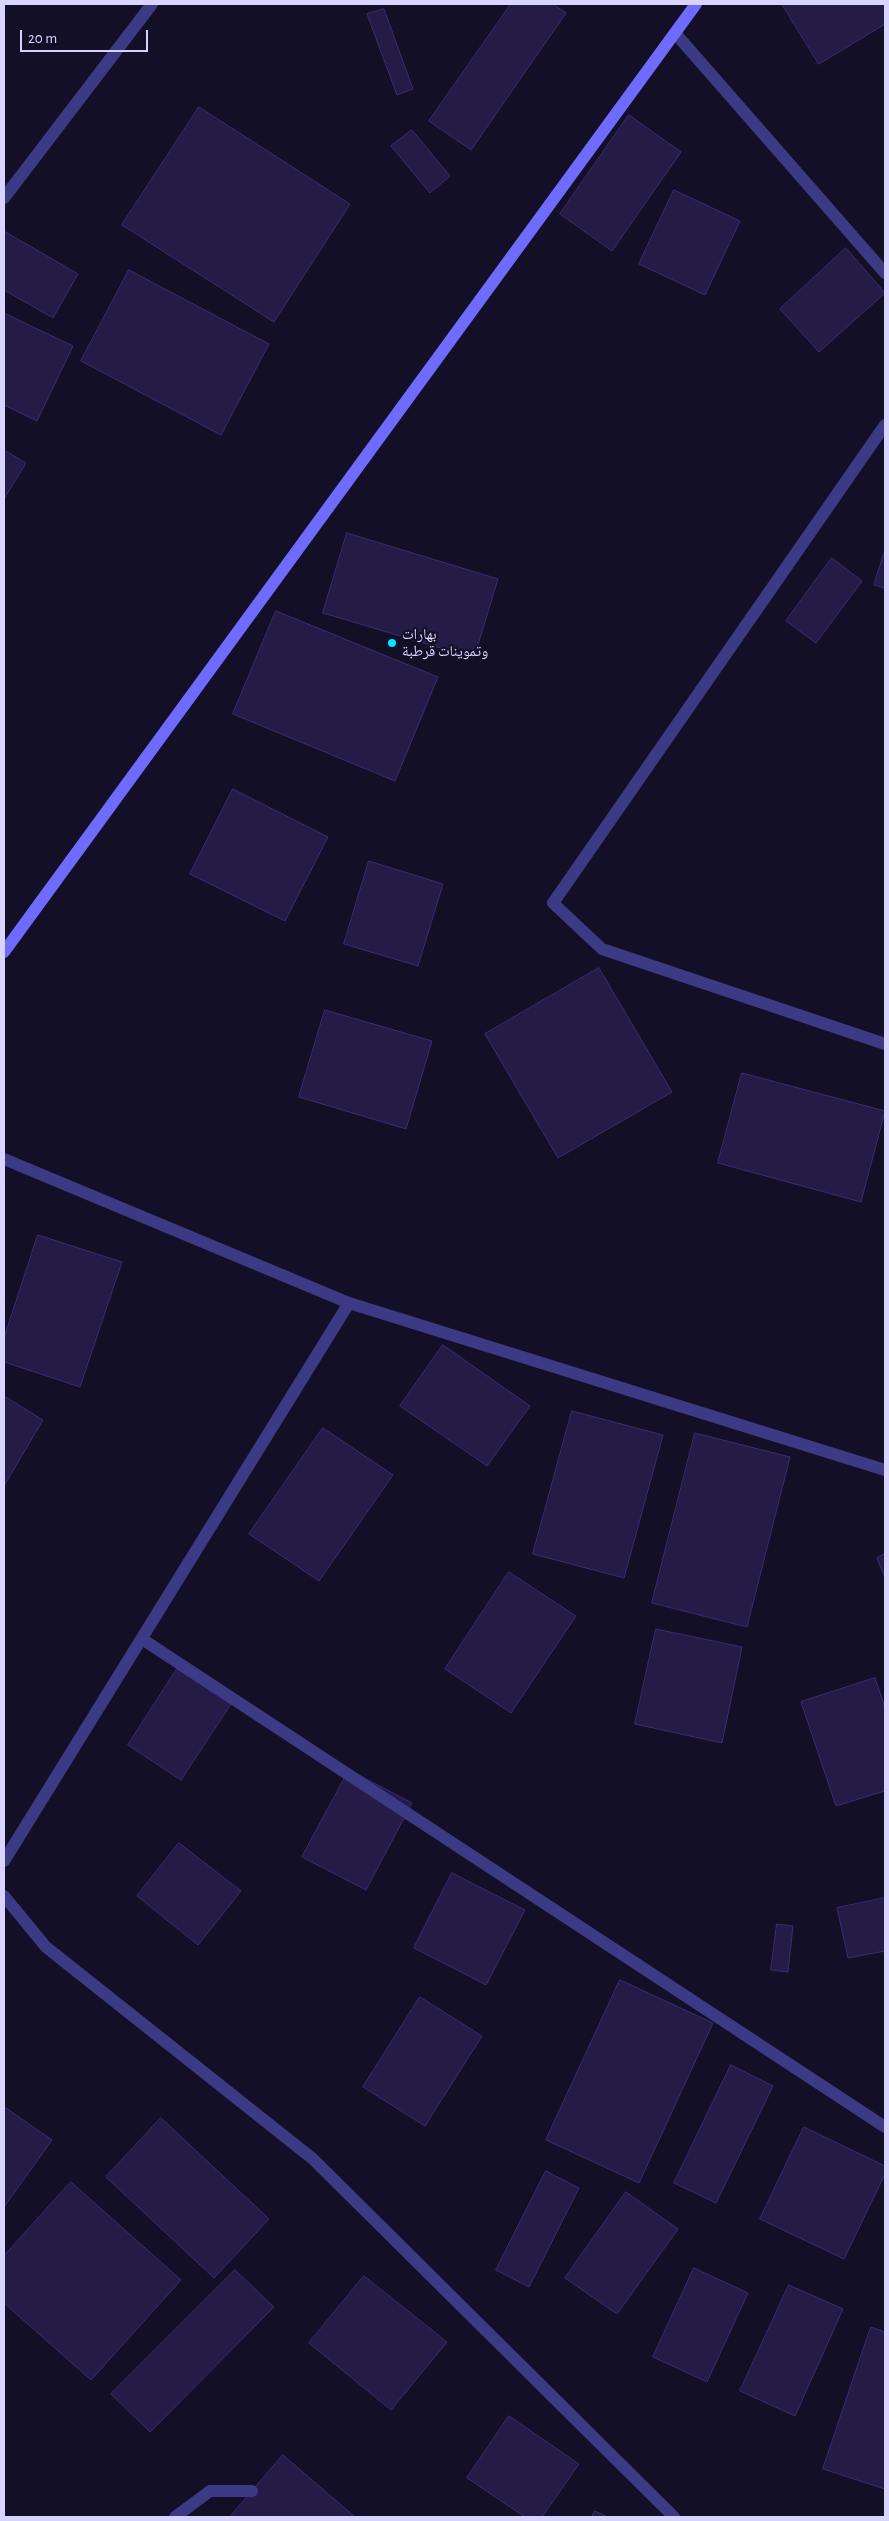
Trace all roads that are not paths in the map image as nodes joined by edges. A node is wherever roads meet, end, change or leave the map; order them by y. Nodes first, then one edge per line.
1 (152, 4) edge
2 (696, 4) edge
3 (675, 33) junction
4 (4, 198) edge
5 (885, 273) edge
6 (885, 425) edge
7 (4, 952) edge
8 (885, 1044) edge
9 (4, 1159) edge
10 (349, 1303) junction
11 (885, 1470) edge
12 (142, 1639) junction
13 (4, 1861) edge
14 (4, 1896) edge
15 (885, 2127) edge
16 (252, 2492) dead end
17 (175, 2517) edge
18 (674, 2517) edge

1 - 4 street
2 - 3 street
3 - 5 street
3 - 7 street
6 - 8 street
9 - 10 street
10 - 11 street
10 - 12 street
12 - 13 street
12 - 15 street
14 - 18 street
16 - 17 street

